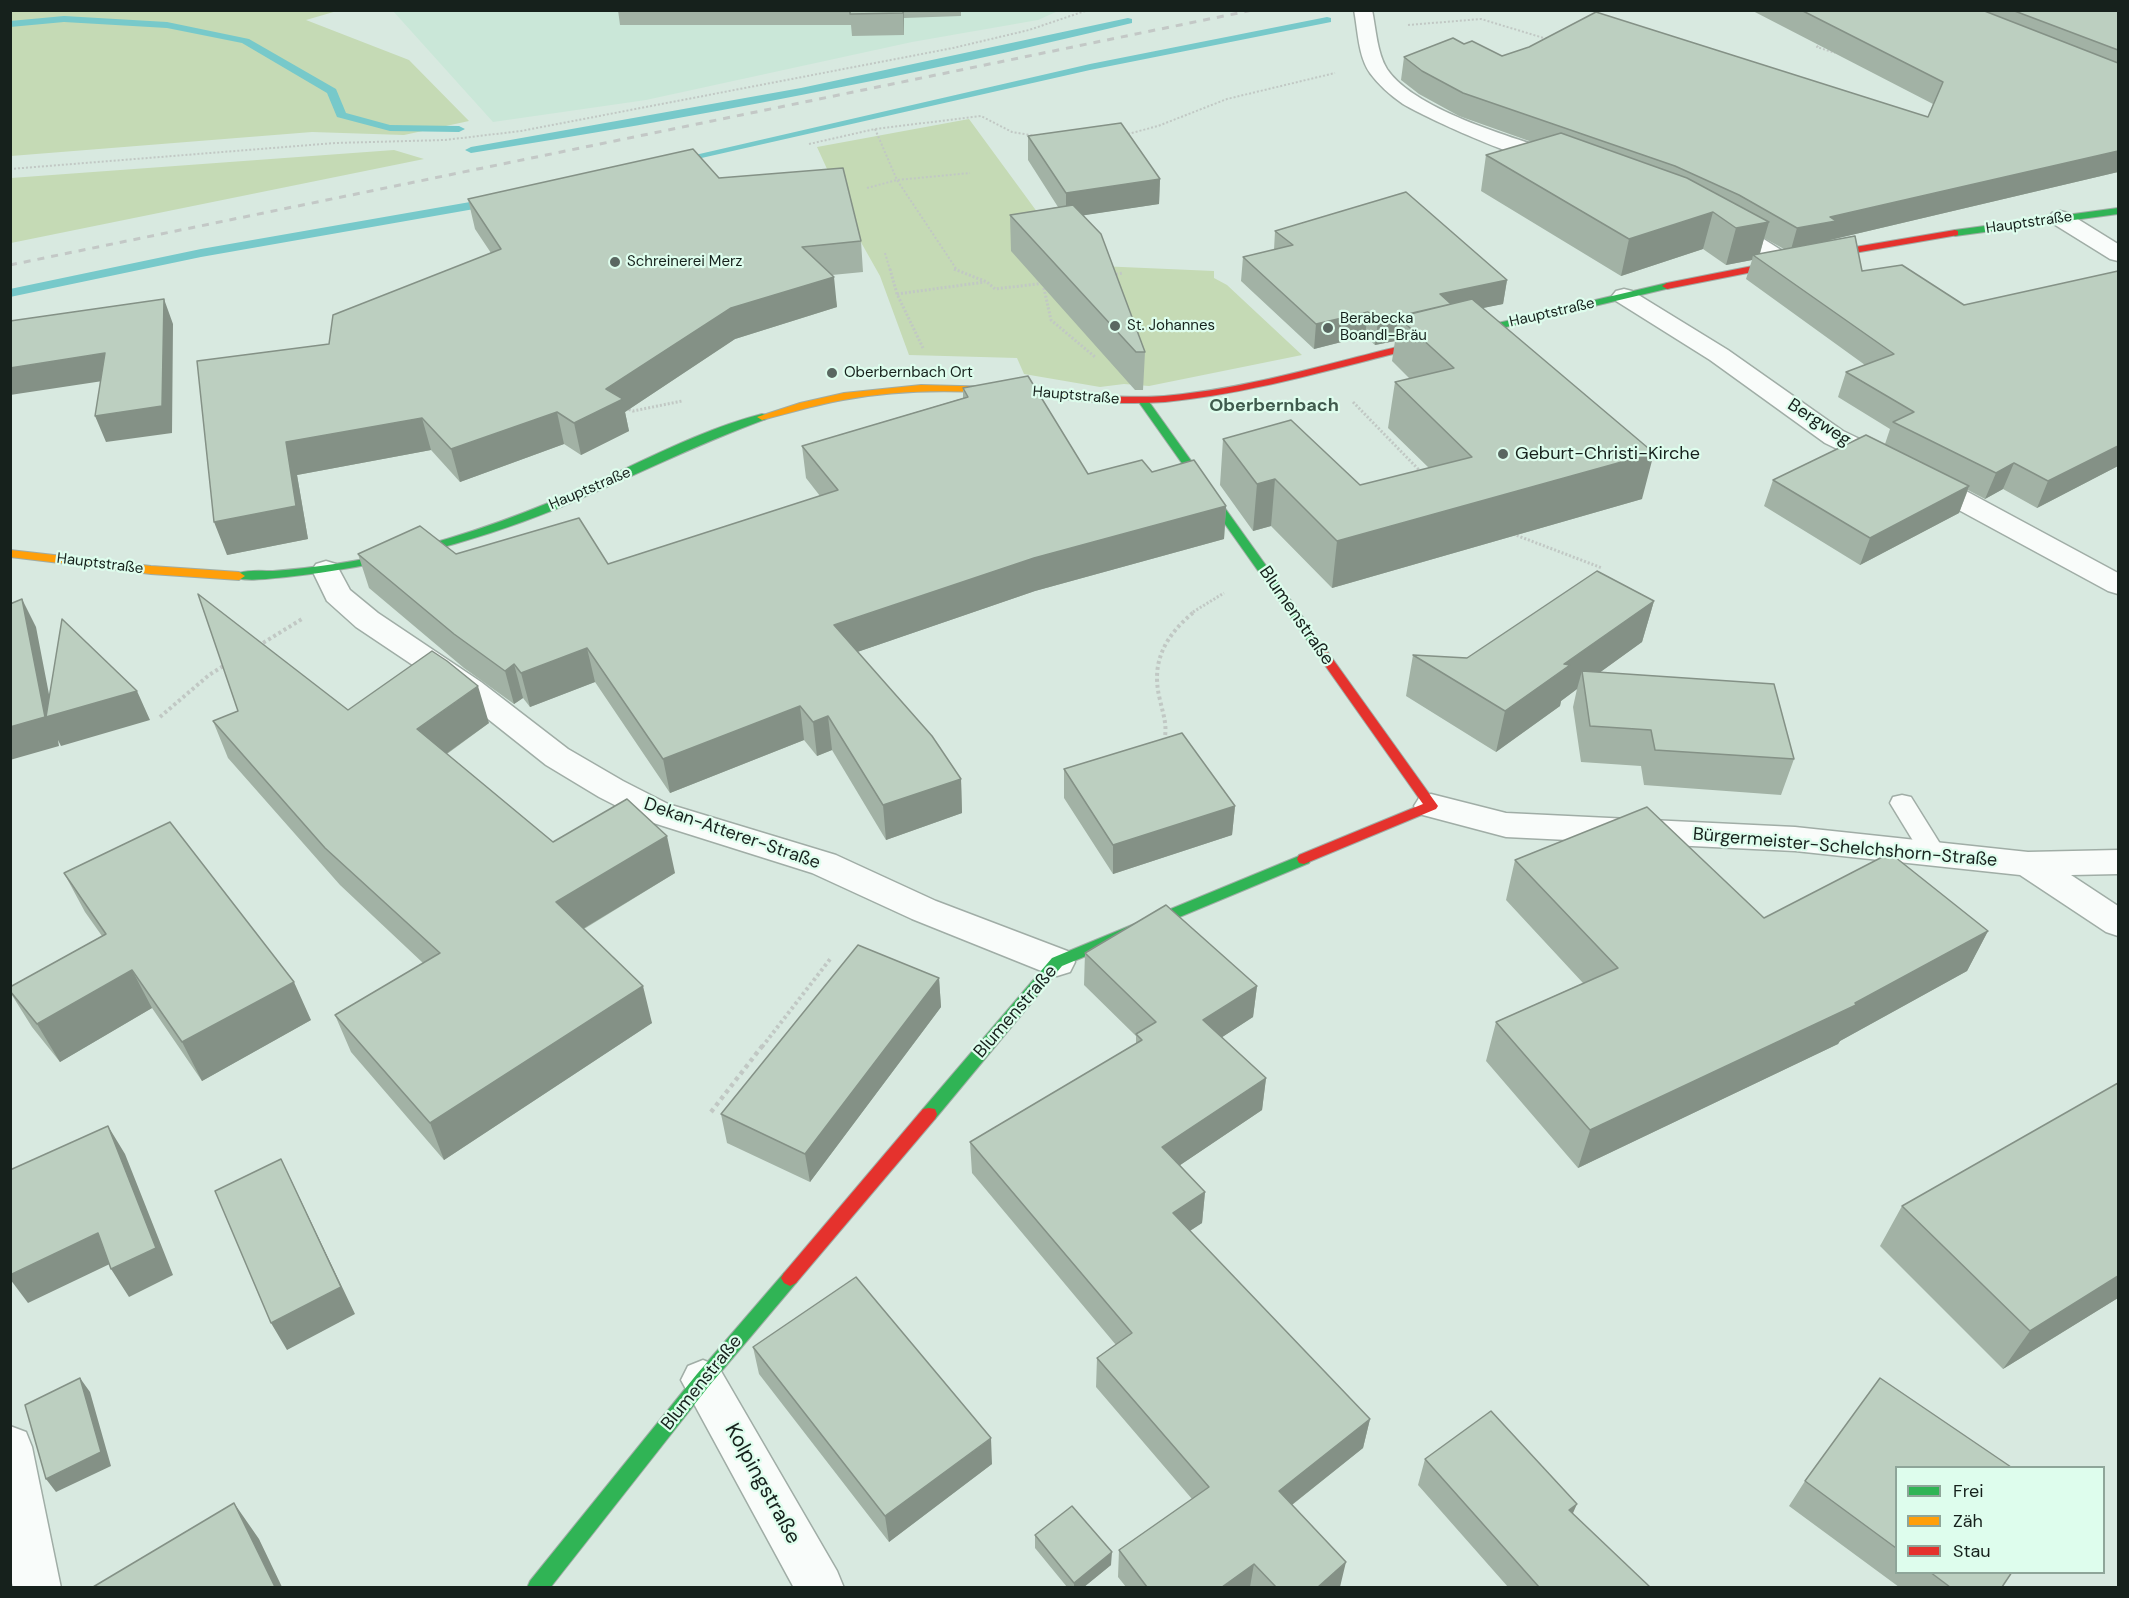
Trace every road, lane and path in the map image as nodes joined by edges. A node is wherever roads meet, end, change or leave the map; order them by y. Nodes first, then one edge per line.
1 (1088, 10) edge
2 (1365, 20) edge
3 (1549, 40) edge
4 (1823, 40) edge
5 (1838, 54) edge
6 (1377, 69) junction
7 (875, 129) junction
8 (1039, 136) edge
9 (1114, 136) edge
10 (809, 144) dead end
11 (10, 169) edge
12 (1587, 169) edge
13 (970, 173) dead end
14 (897, 180) junction
15 (867, 188) dead end
16 (2118, 211) edge
17 (1702, 213) edge
18 (2060, 218) junction
19 (885, 253) dead end
20 (2118, 254) edge
21 (1784, 262) junction
22 (1123, 273) dead end
23 (1112, 275) edge
24 (987, 282) junction
25 (1054, 282) edge
26 (1043, 283) junction
27 (897, 294) junction
28 (1624, 296) junction
29 (1320, 368) junction
30 (929, 387) junction
31 (688, 400) dead end
32 (1097, 400) junction
33 (1143, 401) junction
34 (624, 407) edge
35 (1423, 474) edge
36 (1508, 531) edge
37 (10, 553) edge
38 (1602, 568) dead end
39 (1268, 577) junction
40 (331, 583) junction
41 (2118, 585) edge
42 (248, 652) edge
43 (229, 663) edge
44 (160, 717) dead end
45 (1160, 748) edge
46 (1902, 803) dead end
47 (1431, 806) junction
48 (1935, 856) junction
49 (2118, 862) edge
50 (2028, 864) junction
51 (2118, 923) edge
52 (831, 958) dead end
53 (1057, 962) junction
54 (711, 1112) dead end
55 (703, 1380) junction
56 (10, 1447) edge
57 (37, 1587) edge
58 (537, 1587) edge
59 (820, 1587) edge

1 - 11 path
2 - 3 path
2 - 6 street
4 - 5 path
6 - 9 path
6 - 12 street
7 - 8 path
7 - 10 path
7 - 14 path
13 - 14 path
14 - 15 path
14 - 24 path
16 - 18 street, Hauptstraße
17 - 21 street
18 - 20 street
18 - 21 street, Hauptstraße
19 - 27 path
21 - 28 street, Hauptstraße
22 - 23 path
24 - 26 path
24 - 27 path
25 - 26 path
26 - 32 path
27 - 30 path
28 - 29 street, Hauptstraße
28 - 41 street, Bergweg
29 - 33 street, Hauptstraße
29 - 35 path
30 - 32 street, Hauptstraße
30 - 40 street, Hauptstraße
31 - 34 path
32 - 33 street, Hauptstraße
33 - 39 street, Blumenstraße
36 - 38 path
37 - 40 street, Hauptstraße
39 - 45 path
39 - 47 street, Blumenstraße
40 - 42 path
40 - 53 street, Dekan-Atterer-Straße
43 - 44 path
46 - 48 lane
47 - 48 street, Bürgermeister-Schelchshorn-Straße
47 - 53 street, Blumenstraße
48 - 50 street, Bürgermeister-Schelchshorn-Straße
49 - 50 street, Bürgermeister-Schelchshorn-Straße
50 - 51 street
52 - 54 path
53 - 55 street, Blumenstraße
55 - 58 street, Blumenstraße
55 - 59 street, Kolpingstraße
56 - 57 street

